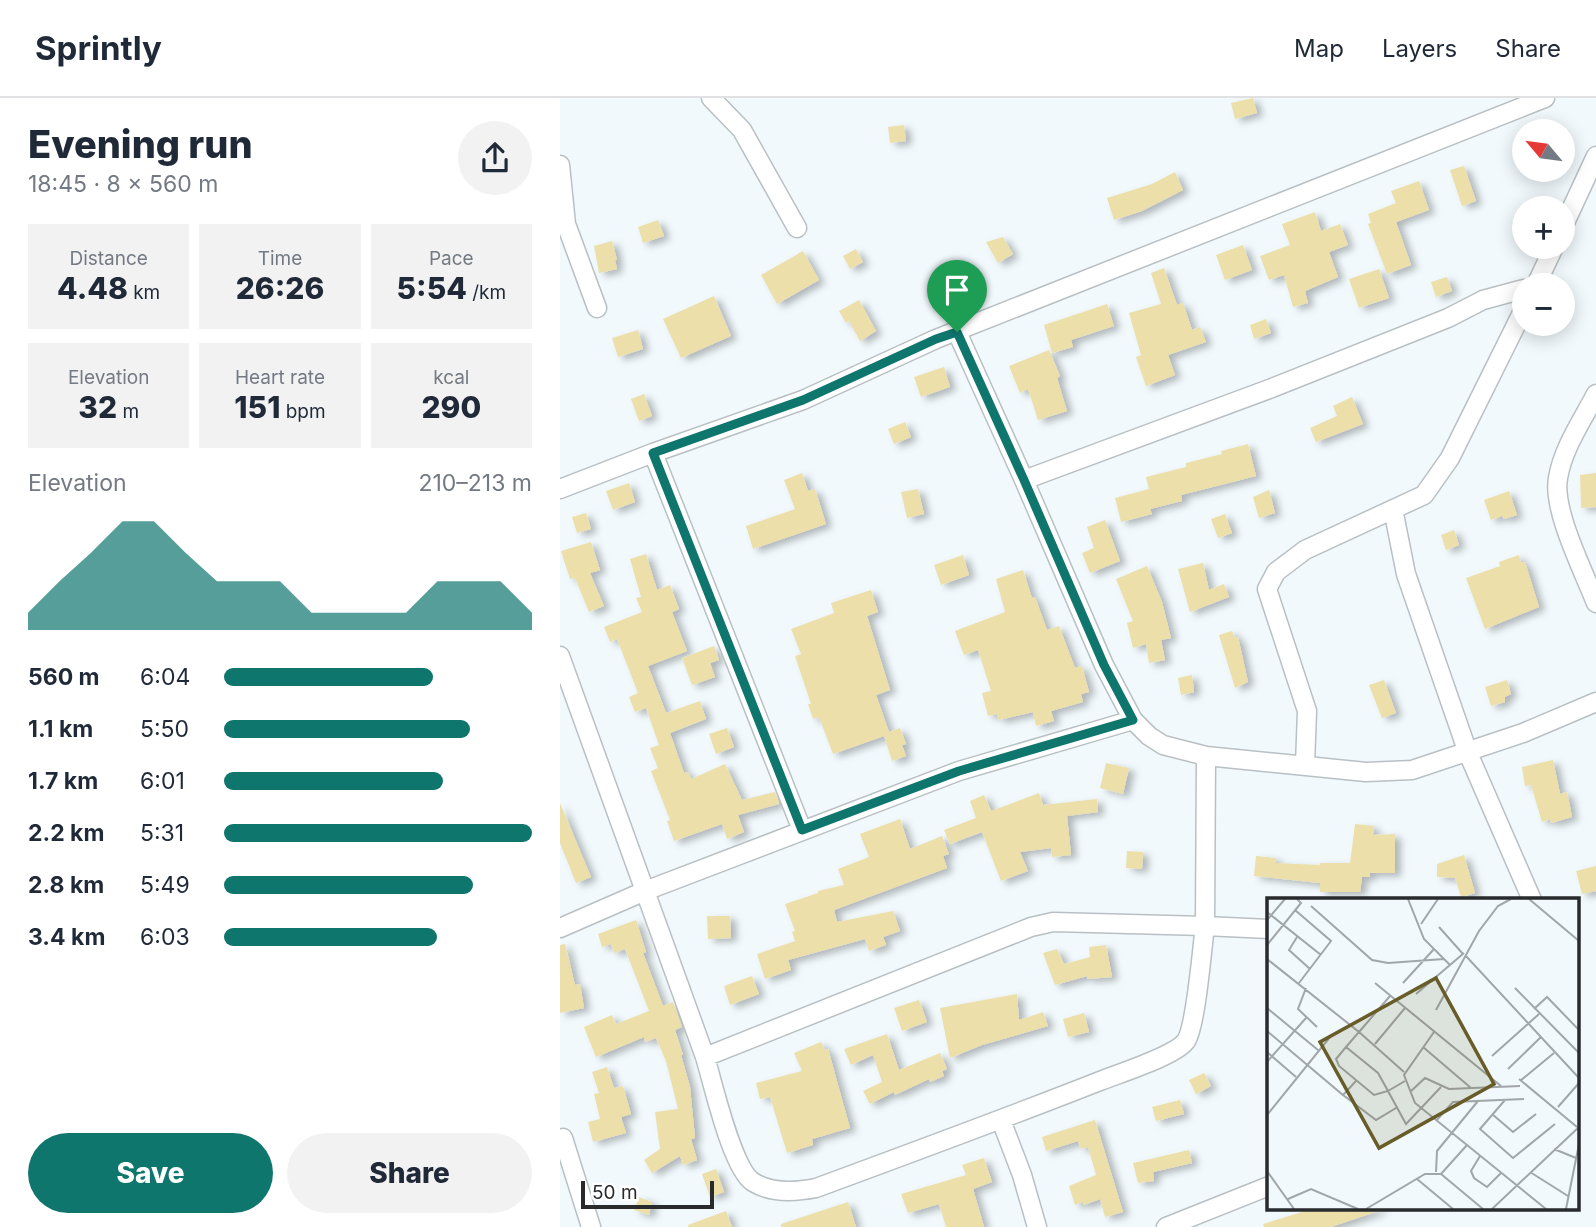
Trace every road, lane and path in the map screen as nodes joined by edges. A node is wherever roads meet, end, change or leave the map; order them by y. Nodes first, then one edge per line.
1 (711, 98) edge
2 (1545, 98) edge
3 (1553, 98) edge
4 (1596, 156) edge
5 (560, 165) edge
6 (1339, 170) dead end
7 (1575, 201) edge
8 (797, 228) dead end
9 (1512, 292) edge
10 (597, 308) dead end
11 (957, 332) junction
12 (1512, 333) edge
13 (1596, 394) edge
14 (653, 453) junction
15 (1024, 480) junction
16 (560, 489) edge
17 (1393, 509) junction
18 (1596, 603) edge
19 (560, 656) edge
20 (1596, 702) edge
21 (1133, 720) junction
22 (1468, 752) junction
23 (1206, 756) junction
24 (1305, 765) junction
25 (802, 830) junction
26 (645, 891) junction
27 (1531, 898) edge
28 (1205, 926) junction
29 (560, 928) edge
30 (1267, 929) edge
31 (705, 1057) junction
32 (1001, 1120) junction
33 (563, 1138) dead end
34 (1267, 1187) edge
35 (591, 1227) edge
36 (1037, 1227) edge
37 (1166, 1227) edge

1 - 8 street
2 - 11 street
3 - 6 street
4 - 7 street
5 - 10 street
9 - 15 street
11 - 14 street
11 - 15 street
12 - 17 street
13 - 18 street
14 - 16 street
14 - 25 street
15 - 21 street
17 - 22 street
17 - 24 street
19 - 26 street
20 - 22 street
21 - 23 street
21 - 25 street
22 - 24 street
22 - 27 street
23 - 24 street
23 - 28 street
25 - 26 street
26 - 29 street
26 - 31 street
28 - 30 street
28 - 31 street
28 - 32 street
31 - 32 street
32 - 36 street
33 - 35 street
34 - 37 street

